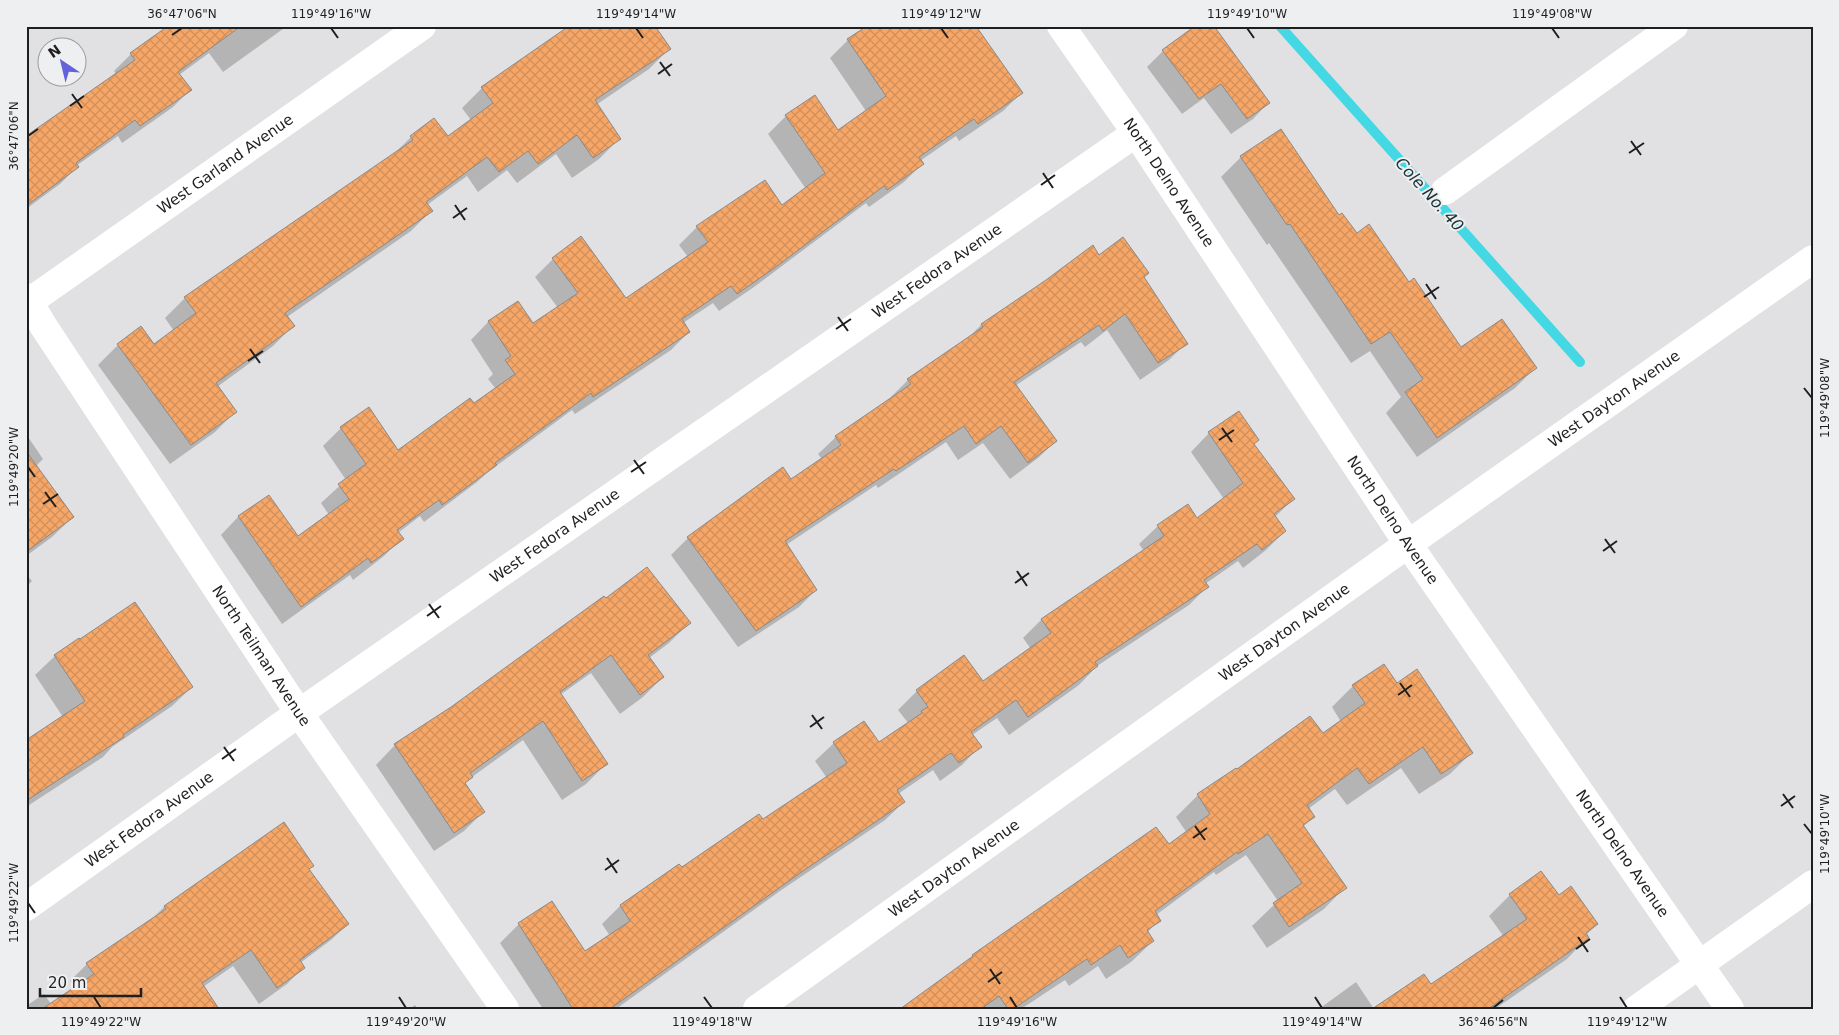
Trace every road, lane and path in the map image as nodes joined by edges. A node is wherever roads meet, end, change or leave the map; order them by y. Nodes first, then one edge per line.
1 (422, 26) edge
2 (1061, 26) edge
3 (1674, 26) edge
4 (1136, 133) junction
5 (1446, 191) dead end
6 (1813, 259) edge
7 (28, 300) edge
8 (35, 333) edge
9 (1408, 544) junction
10 (299, 713) junction
11 (1813, 884) edge
12 (26, 907) edge
13 (1700, 964) junction
14 (505, 1009) edge
15 (757, 1009) edge
16 (1637, 1009) edge
17 (1730, 1009) edge

1 - 7 street, West Garland Avenue
2 - 4 street, North Delno Avenue
3 - 5 street
4 - 9 street, North Delno Avenue
4 - 10 street, West Fedora Avenue
6 - 9 street, West Dayton Avenue
7 - 8 street, North Teilman Avenue
8 - 10 street, North Teilman Avenue
9 - 13 street, North Delno Avenue
9 - 15 street, West Dayton Avenue
10 - 12 street, West Fedora Avenue
10 - 14 street, North Teilman Avenue
11 - 13 street
13 - 16 street
13 - 17 street, North Delno Avenue

